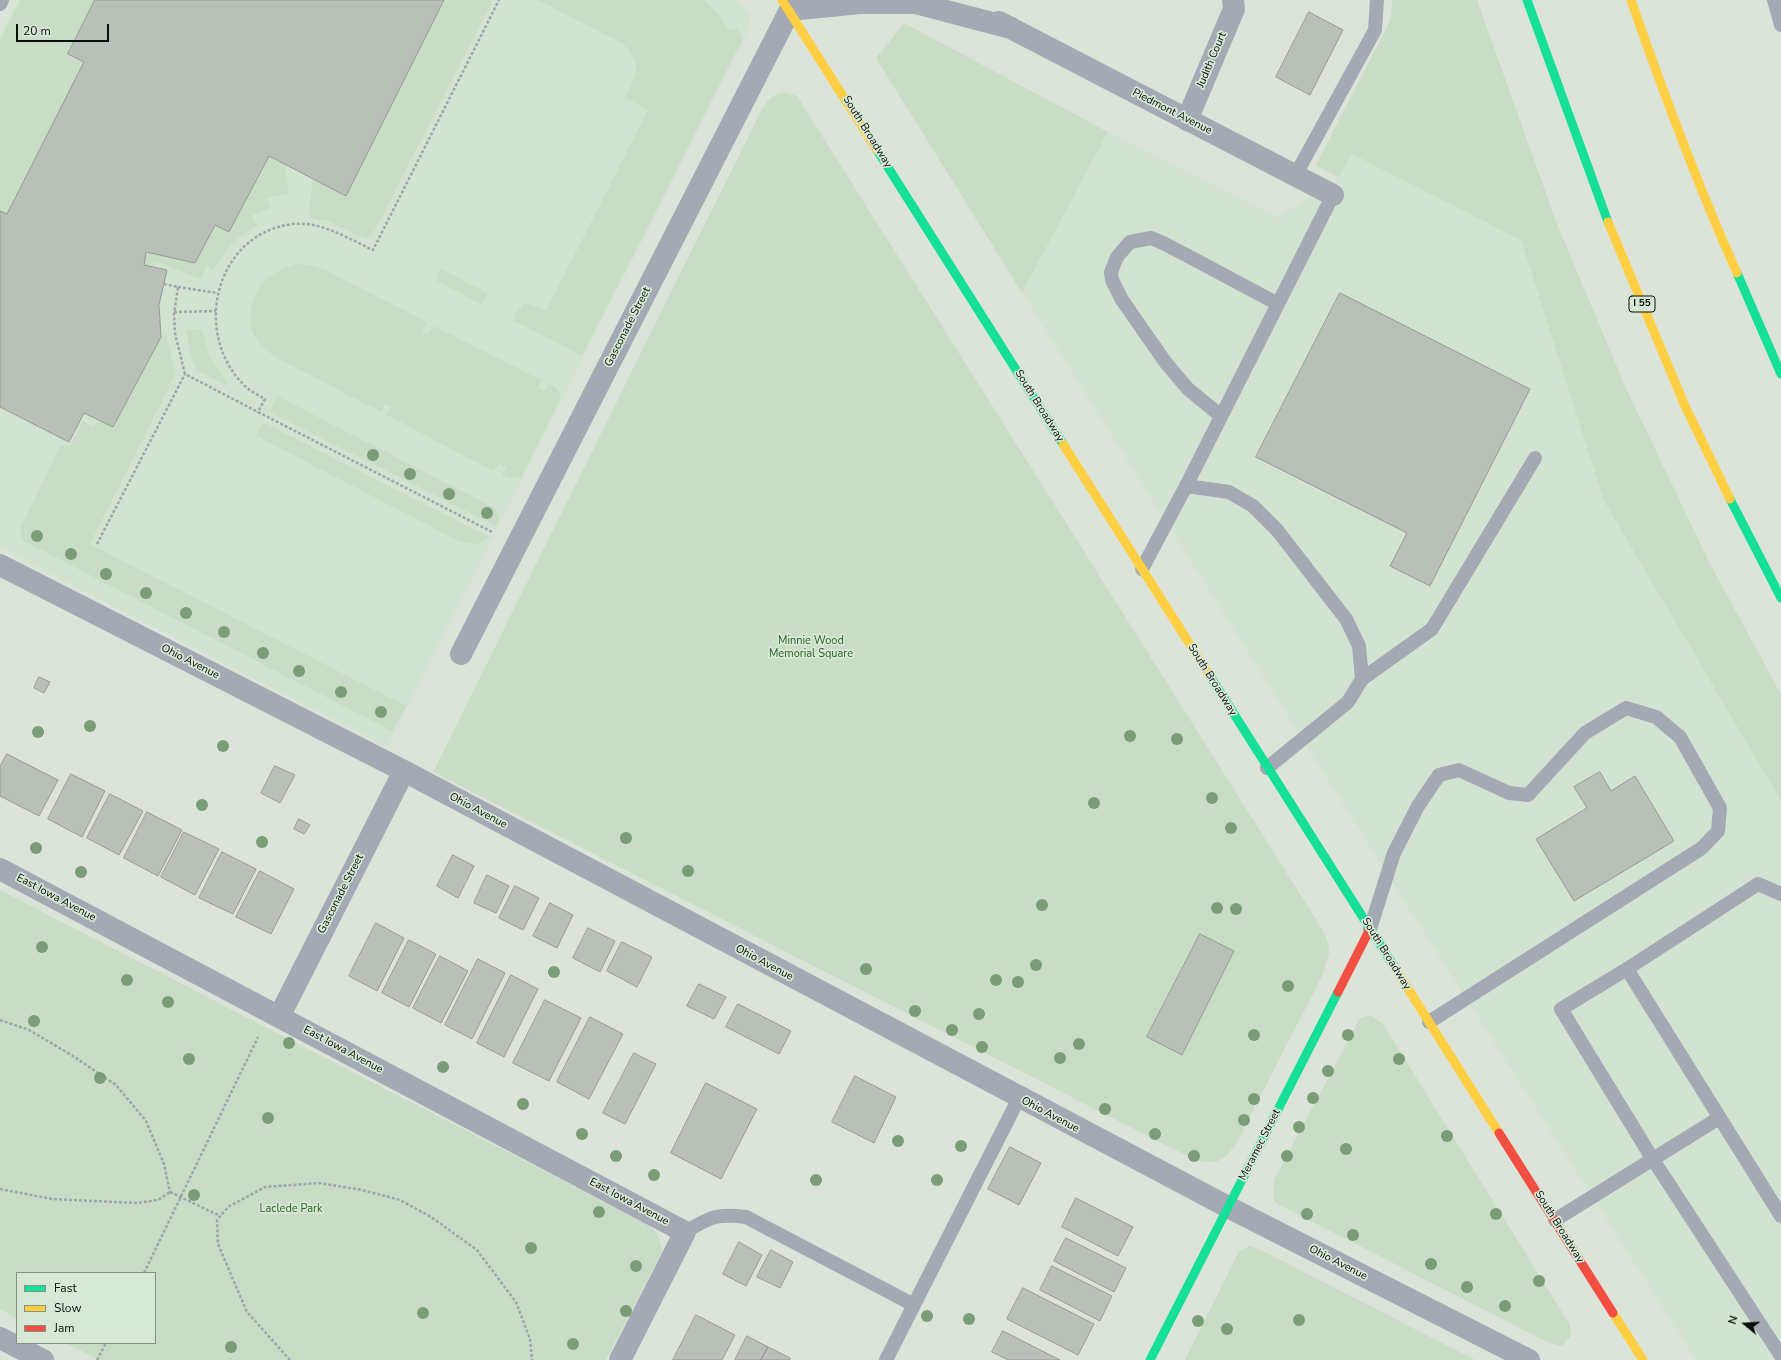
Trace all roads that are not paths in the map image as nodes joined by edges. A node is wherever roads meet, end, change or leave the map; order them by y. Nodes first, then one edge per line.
1 (2, 0) edge
2 (956, 0) edge
3 (1233, 0) edge
4 (1377, 0) edge
5 (1526, 0) edge
6 (1631, 0) edge
7 (1774, 0) edge
8 (789, 3) edge
9 (0, 4) edge
10 (1781, 25) edge
11 (1011, 28) junction
12 (1187, 120) junction
13 (1295, 176) junction
14 (1333, 195) joint
15 (1278, 304) junction
16 (1781, 374) edge
17 (1221, 416) junction
18 (1535, 458) dead end
19 (1186, 486) junction
20 (0, 565) edge
21 (1142, 569) junction
22 (1781, 598) edge
23 (461, 654) dead end
24 (1362, 679) junction
25 (1267, 768) junction
26 (404, 771) junction
27 (0, 868) edge
28 (1781, 894) edge
29 (1370, 929) junction
30 (1627, 969) junction
31 (279, 1016) junction
32 (1429, 1022) junction
33 (1019, 1098) junction
34 (1719, 1118) junction
35 (1652, 1158) junction
36 (1228, 1208) junction
37 (1781, 1216) edge
38 (1555, 1220) junction
39 (685, 1232) junction
40 (914, 1305) junction
41 (0, 1338) edge
42 (1781, 1356) edge
43 (43, 1360) edge
44 (620, 1360) edge
45 (886, 1360) edge
46 (1150, 1360) edge
47 (1529, 1360) edge
48 (1643, 1360) edge

1 - 9 lane
2 - 11 street, Piedmont Avenue
3 - 12 street, Judith Court
4 - 13 lane
5 - 22 main road, I 55
6 - 16 main road
7 - 10 lane
8 - 11 street, Piedmont Avenue
8 - 21 main road, South Broadway
8 - 23 street, Gasconade Street
11 - 12 street, Piedmont Avenue
12 - 13 street, Piedmont Avenue
13 - 14 street, Piedmont Avenue
14 - 15 lane
15 - 17 lane
15 - 17 lane
17 - 19 lane
18 - 24 lane
19 - 21 lane
19 - 24 lane
20 - 26 street, Ohio Avenue
21 - 25 main road, South Broadway
24 - 25 lane
25 - 29 main road, South Broadway
26 - 31 street, Gasconade Street
26 - 33 street, Ohio Avenue
27 - 31 street, East Iowa Avenue
28 - 30 lane
29 - 32 main road, South Broadway
29 - 32 lane
29 - 36 main road, Meramec Street
30 - 34 lane
30 - 35 lane
31 - 39 street, East Iowa Avenue
32 - 38 main road, South Broadway
33 - 36 street, Ohio Avenue
33 - 40 lane
34 - 35 lane
34 - 37 lane
35 - 38 lane
35 - 42 lane
36 - 46 main road, Meramec Street
36 - 47 street, Ohio Avenue
38 - 48 main road, South Broadway
39 - 40 lane
39 - 44 street
40 - 45 lane
41 - 43 street

